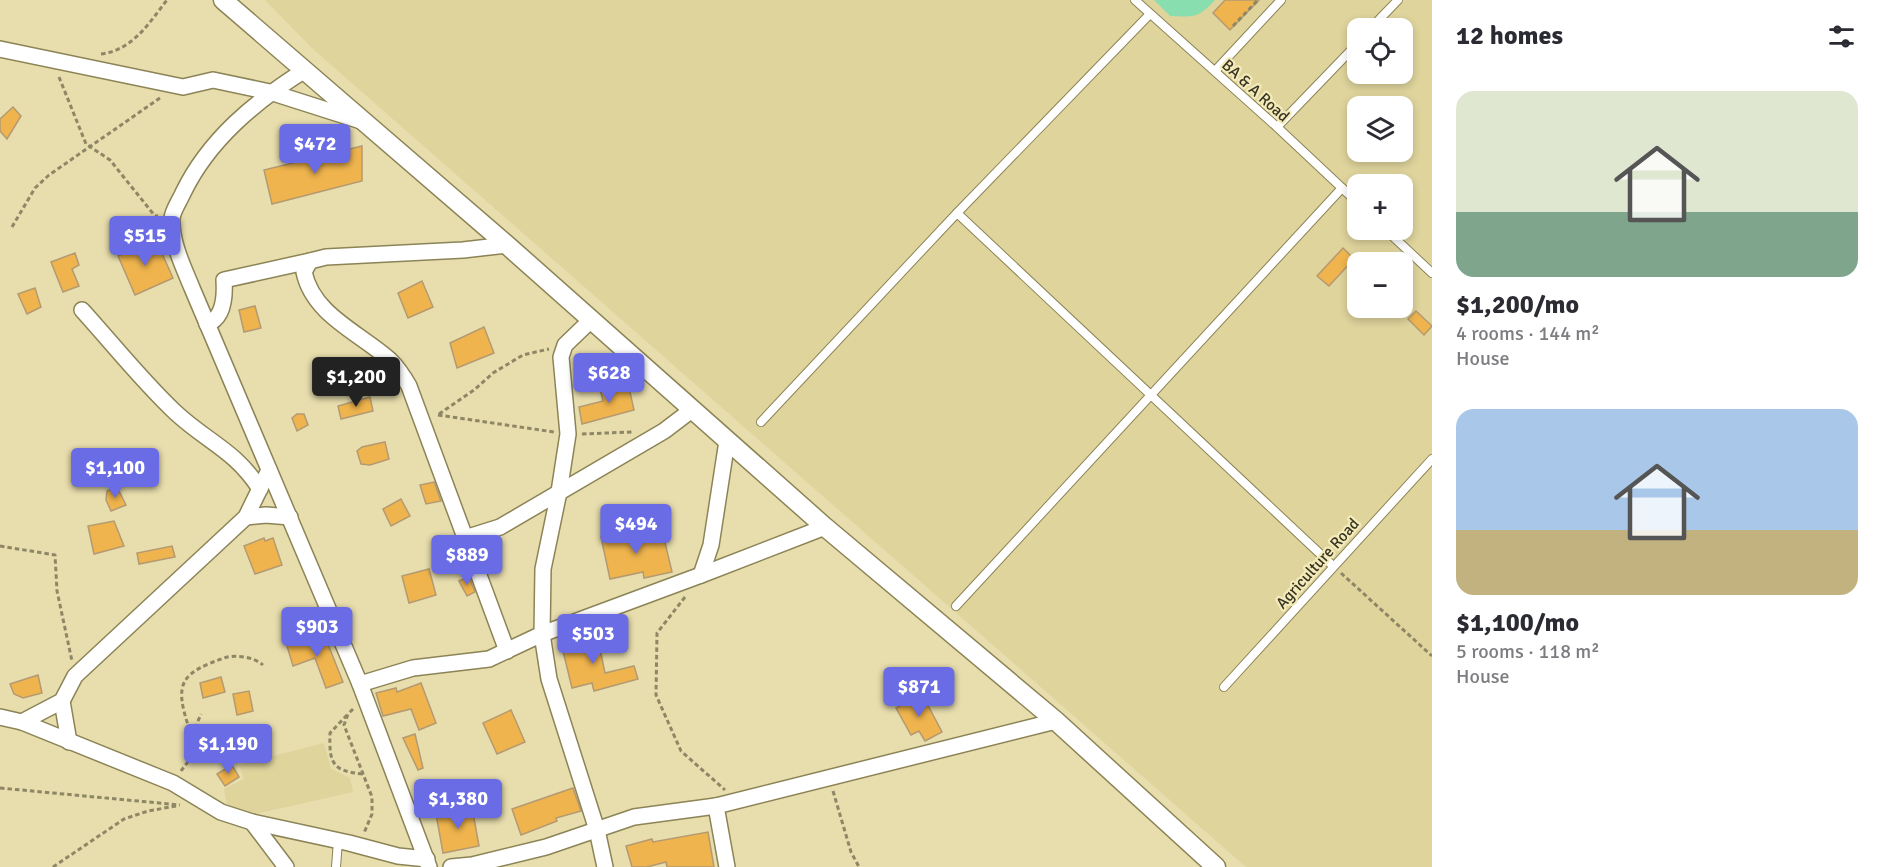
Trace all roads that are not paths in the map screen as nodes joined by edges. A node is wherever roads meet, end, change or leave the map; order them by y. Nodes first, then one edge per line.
1 (223, 0) edge
2 (1135, 0) edge
3 (1281, 0) edge
4 (1398, 0) edge
5 (1150, 14) junction
6 (1381, 18) edge
7 (0, 49) edge
8 (1347, 54) edge
9 (305, 70) junction
10 (1215, 71) junction
11 (270, 92) junction
12 (361, 121) junction
13 (1277, 127) junction
14 (1342, 188) junction
15 (1347, 193) edge
16 (957, 213) junction
17 (1397, 240) edge
18 (507, 245) junction
19 (310, 261) junction
20 (1432, 273) edge
21 (82, 310) dead end
22 (591, 320) junction
23 (207, 324) junction
24 (1150, 394) junction
25 (693, 409) junction
26 (761, 422) dead end
27 (727, 441) junction
28 (1432, 459) edge
29 (269, 470) junction
30 (260, 489) junction
31 (559, 492) junction
32 (246, 517) junction
33 (290, 517) junction
34 (825, 527) junction
35 (465, 538) junction
36 (1333, 566) junction
37 (701, 575) junction
38 (956, 606) dead end
39 (542, 634) junction
40 (507, 651) junction
41 (1224, 687) dead end
42 (363, 691) junction
43 (62, 701) junction
44 (0, 717) edge
45 (1056, 721) junction
46 (22, 722) junction
47 (69, 742) junction
48 (716, 806) junction
49 (252, 822) junction
50 (597, 830) junction
51 (338, 841) junction
52 (428, 863) edge
53 (472, 866) edge
54 (286, 867) edge
55 (336, 867) edge
56 (450, 867) edge
57 (605, 867) edge
58 (727, 867) edge
59 (1216, 867) edge

1 - 9 street
2 - 5 lane, BA & A Road
3 - 10 lane
4 - 6 lane
5 - 10 lane, BA & A Road
5 - 16 lane
7 - 11 street
8 - 13 lane
9 - 11 street
9 - 12 street
10 - 13 lane, BA & A Road
11 - 12 street
11 - 23 street
12 - 18 street
13 - 14 lane, BA & A Road
14 - 15 lane, BA & A Road
14 - 24 lane
16 - 24 lane
16 - 26 lane
17 - 20 lane
18 - 19 street
18 - 22 street
19 - 23 street
19 - 35 street
21 - 30 street
22 - 25 street
22 - 31 street
23 - 29 street
24 - 36 lane
24 - 38 lane
25 - 27 street
25 - 31 street
27 - 34 street
27 - 37 street
28 - 36 lane, Agriculture Road
29 - 30 street
29 - 33 street
30 - 32 street
31 - 35 street
31 - 39 street
32 - 33 street
32 - 43 street
33 - 42 street
34 - 37 street
34 - 45 street
35 - 40 street
36 - 41 lane, Agriculture Road
37 - 39 street
39 - 40 street
39 - 50 street
40 - 42 street
42 - 52 street
43 - 46 street
43 - 47 street
44 - 46 street
45 - 48 street
45 - 59 street
46 - 47 street
47 - 49 street
48 - 50 street
48 - 58 street
49 - 51 street
49 - 54 street
50 - 53 street
50 - 57 street
51 - 52 street
51 - 55 lane
53 - 56 street

